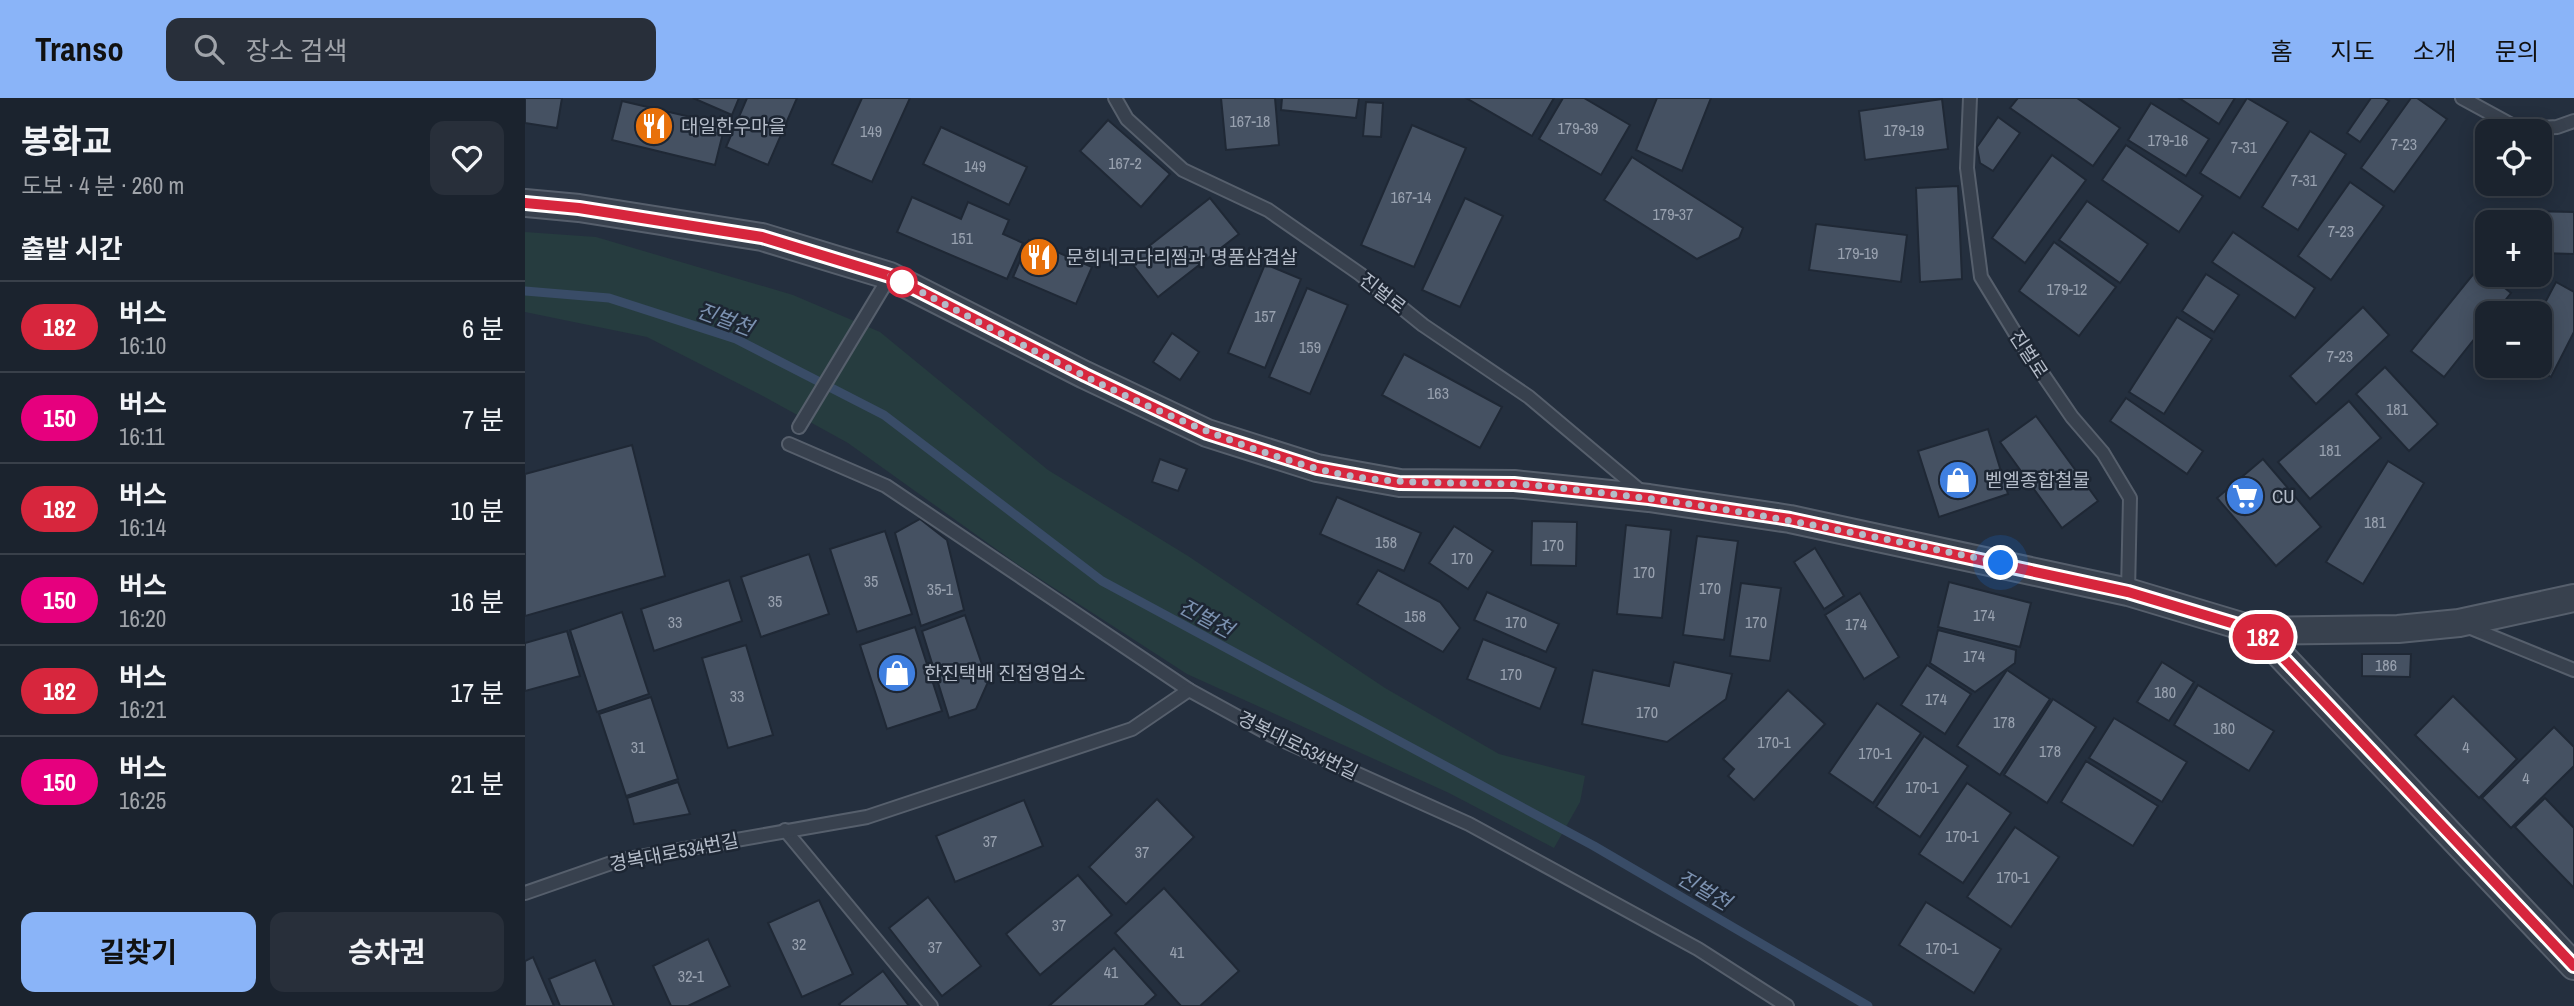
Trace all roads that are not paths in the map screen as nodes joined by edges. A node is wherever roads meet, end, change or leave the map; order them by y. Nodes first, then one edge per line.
1 (1115, 98) edge
2 (1970, 98) edge
3 (2462, 98) edge
4 (2574, 121) edge
5 (525, 203) edge
6 (890, 276) junction
7 (799, 427) dead end
8 (789, 444) dead end
9 (1649, 498) junction
10 (2128, 592) junction
11 (2574, 598) edge
12 (2459, 623) junction
13 (2258, 631) junction
14 (2574, 670) edge
15 (1189, 690) junction
16 (785, 830) junction
17 (525, 893) edge
18 (2574, 966) edge
19 (931, 1006) edge
20 (1787, 1006) edge

1 - 9 lane, 진벌로
2 - 10 lane, 진벌로
3 - 4 lane
5 - 6 street
6 - 7 lane
6 - 9 street
8 - 15 lane
9 - 10 street
10 - 13 street
11 - 12 street
12 - 13 street
12 - 14 lane
13 - 18 street
15 - 16 lane, 경복대로534번길
15 - 20 lane, 경복대로534번길
16 - 17 lane, 경복대로534번길
16 - 19 lane

